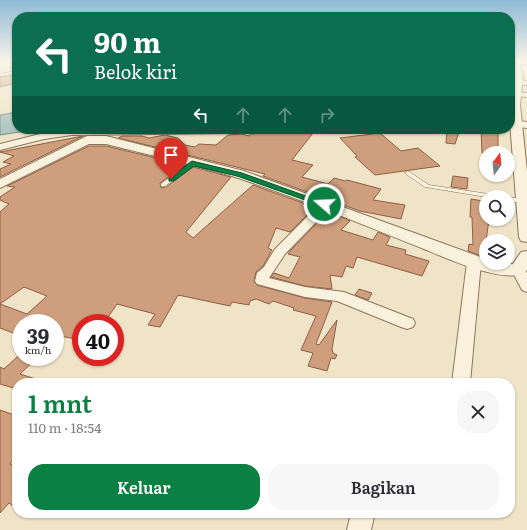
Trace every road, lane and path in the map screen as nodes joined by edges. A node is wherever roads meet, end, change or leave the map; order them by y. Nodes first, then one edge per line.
1 (522, 89) edge
2 (517, 124) edge
3 (142, 134) edge
4 (84, 136) junction
5 (0, 147) edge
6 (523, 161) edge
7 (192, 163) junction
8 (408, 173) dead end
9 (0, 184) edge
10 (163, 186) dead end
11 (479, 194) edge
12 (515, 200) edge
13 (524, 201) junction
14 (337, 209) junction
15 (527, 237) edge
16 (474, 262) junction
17 (523, 265) edge
18 (527, 287) edge
19 (407, 323) dead end
20 (462, 378) edge
21 (362, 518) edge
22 (360, 530) edge

1 - 2 street
2 - 6 street
3 - 4 street
4 - 5 street
4 - 7 street
4 - 9 street
6 - 13 street
7 - 10 lane
7 - 14 street
8 - 11 lane
12 - 13 lane
13 - 15 street
14 - 16 street
14 - 19 street
16 - 17 street
16 - 20 street
17 - 18 street
21 - 22 street

